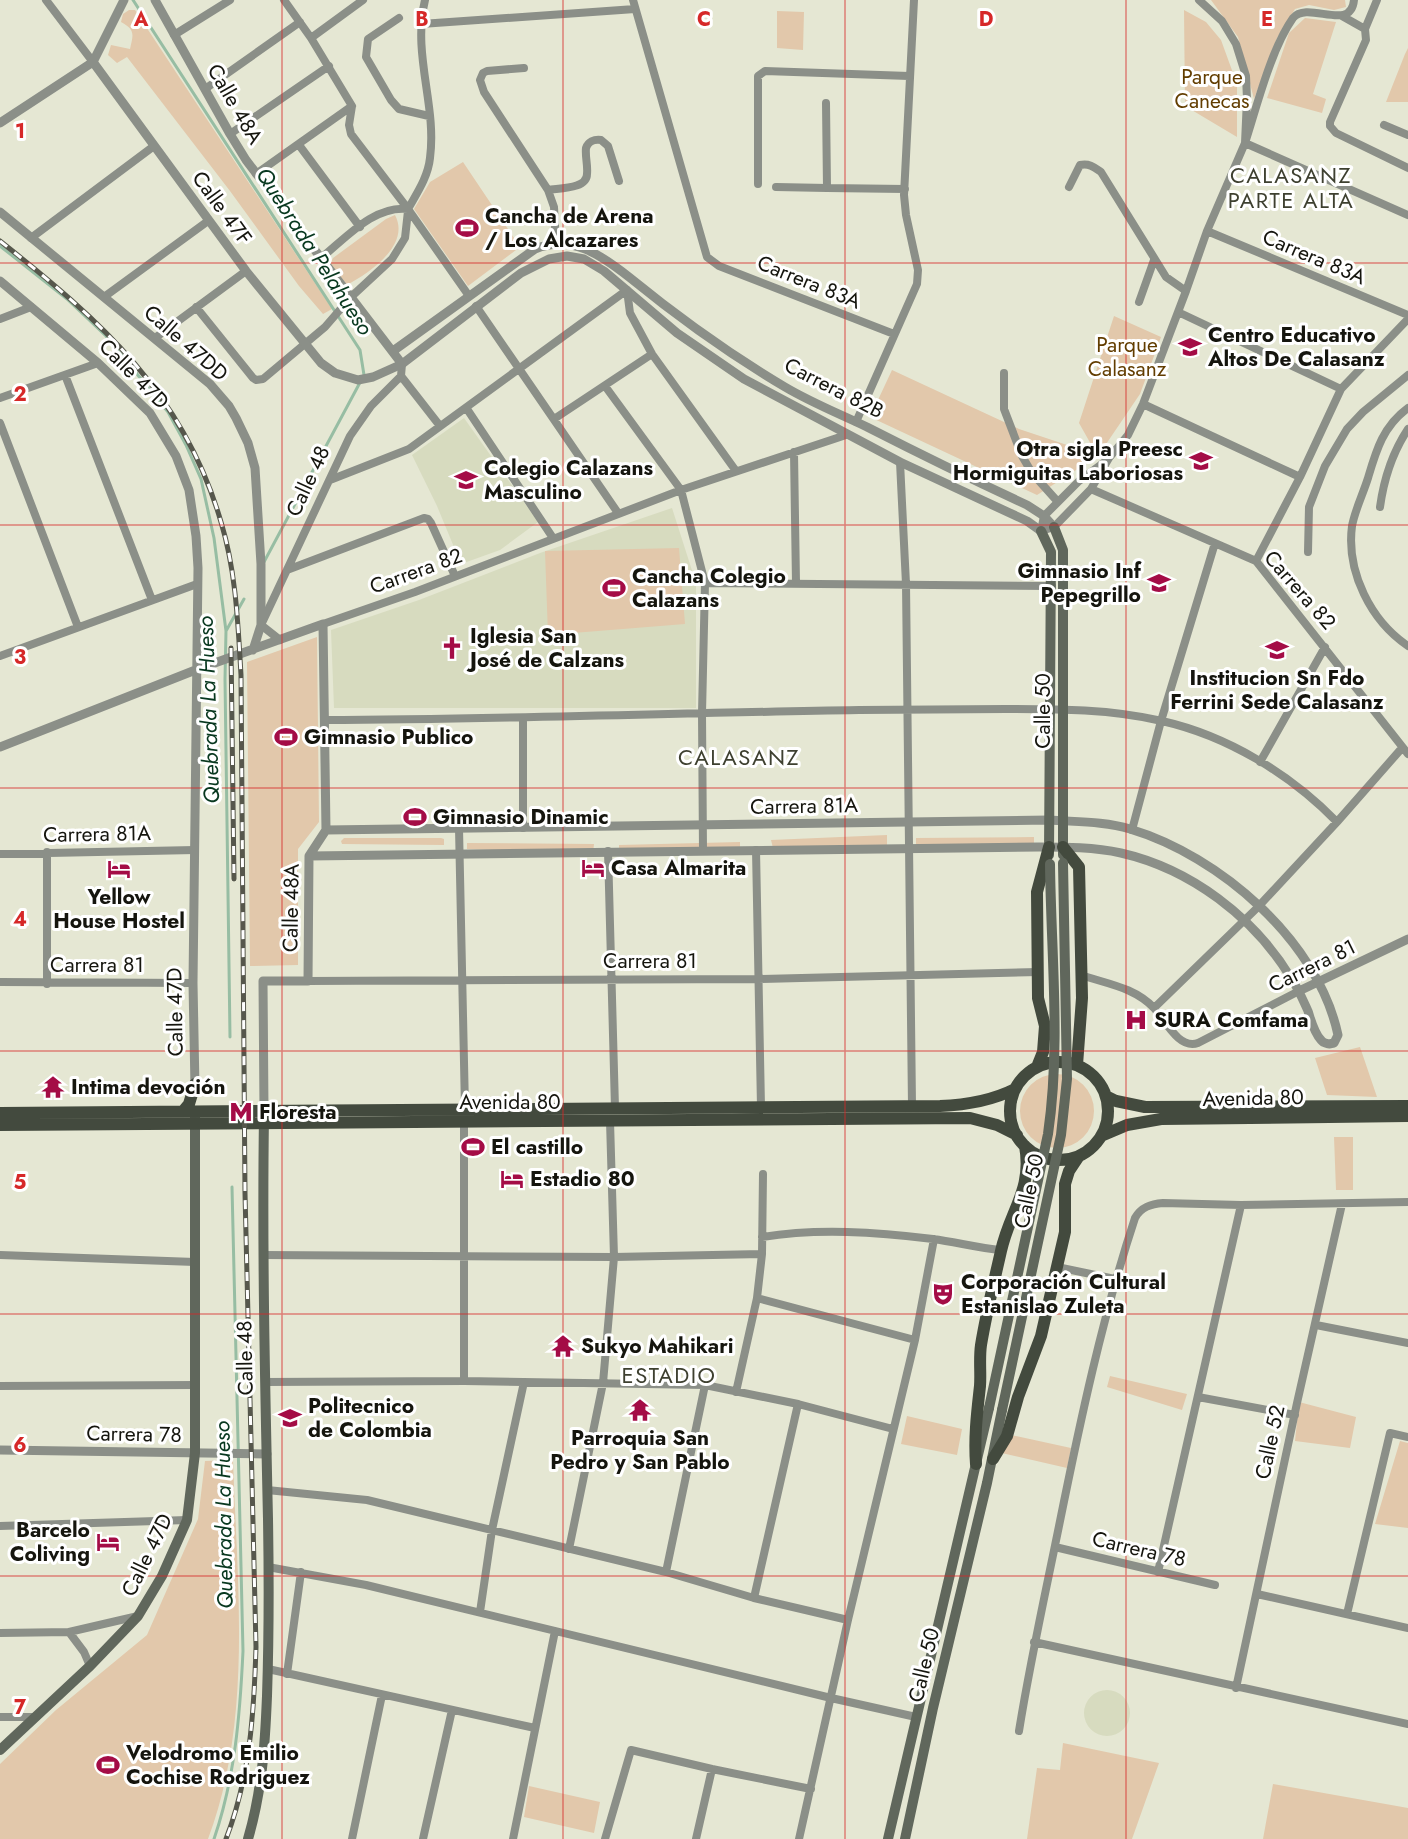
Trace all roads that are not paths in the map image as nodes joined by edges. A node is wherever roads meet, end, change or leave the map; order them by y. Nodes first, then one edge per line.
1 (46, 0) edge
2 (123, 0) edge
3 (155, 0) edge
4 (230, 0) edge
5 (284, 0) edge
6 (363, 0) edge
7 (425, 0) edge
8 (633, 0) edge
9 (914, 0) edge
10 (1200, 0) edge
11 (1354, 0) edge
12 (1377, 0) edge
13 (635, 9) junction
14 (1342, 15) junction
15 (399, 18) dead end
16 (300, 22) junction
17 (421, 24) junction
18 (1365, 28) junction
19 (174, 35) junction
20 (311, 38) junction
21 (93, 63) junction
22 (328, 66) junction
23 (524, 68) dead end
24 (909, 76) junction
25 (205, 89) junction
26 (826, 103) dead end
27 (352, 106) junction
28 (429, 116) junction
29 (0, 123) edge
30 (1384, 125) dead end
31 (230, 134) junction
32 (1408, 135) edge
33 (1245, 143) junction
34 (299, 145) junction
35 (154, 146) junction
36 (1408, 168) edge
37 (256, 174) junction
38 (619, 181) dead end
39 (758, 184) dead end
40 (776, 187) dead end
41 (1069, 187) dead end
42 (827, 188) junction
43 (549, 189) junction
44 (904, 189) junction
45 (408, 209) junction
46 (0, 212) edge
47 (1408, 215) edge
48 (208, 221) junction
49 (360, 227) junction
50 (1207, 231) junction
51 (31, 238) junction
52 (556, 244) junction
53 (321, 258) junction
54 (1154, 260) junction
55 (246, 271) junction
56 (0, 281) edge
57 (627, 290) junction
58 (1186, 291) junction
59 (469, 296) junction
60 (104, 297) junction
61 (348, 301) junction
62 (1139, 302) dead end
63 (476, 306) junction
64 (31, 307) junction
65 (196, 307) junction
66 (1178, 312) junction
67 (1408, 317) edge
68 (0, 319) edge
69 (894, 334) junction
70 (155, 338) junction
71 (304, 344) junction
72 (393, 351) junction
73 (652, 354) junction
74 (98, 363) junction
75 (402, 364) junction
76 (518, 369) junction
77 (1004, 373) dead end
78 (65, 375) junction
79 (1408, 375) edge
80 (401, 376) junction
81 (605, 386) junction
82 (1341, 389) junction
83 (0, 398) edge
84 (1143, 404) junction
85 (467, 408) junction
86 (1408, 408) edge
87 (554, 419) junction
88 (856, 422) junction
89 (0, 423) edge
90 (440, 426) junction
91 (1408, 429) edge
92 (846, 435) junction
93 (794, 452) junction
94 (1109, 458) junction
95 (900, 462) junction
96 (736, 471) junction
97 (1300, 477) junction
98 (330, 480) junction
99 (1090, 489) junction
100 (681, 490) junction
101 (1058, 502) junction
102 (1380, 507) dead end
103 (618, 513) junction
104 (1044, 516) junction
105 (1054, 527) junction
106 (1041, 531) junction
107 (553, 538) junction
108 (1060, 538) joint
109 (1048, 543) joint
110 (1215, 543) junction
111 (1308, 552) dead end
112 (1256, 561) junction
113 (287, 570) junction
114 (455, 576) junction
115 (705, 583) junction
116 (796, 583) junction
117 (197, 584) junction
118 (906, 584) junction
119 (1052, 586) junction
120 (152, 600) junction
121 (323, 624) junction
122 (261, 625) junction
123 (78, 627) junction
124 (280, 640) junction
125 (1408, 646) edge
126 (1325, 647) junction
127 (253, 650) junction
128 (0, 656) edge
129 (198, 669) junction
130 (908, 710) junction
131 (1050, 710) junction
132 (1062, 710) junction
133 (702, 713) junction
134 (523, 718) junction
135 (325, 720) junction
136 (1161, 721) junction
137 (0, 747) edge
138 (1405, 751) edge
139 (1260, 762) junction
140 (1049, 820) junction
141 (1063, 821) junction
142 (909, 822) junction
143 (1337, 822) junction
144 (703, 825) junction
145 (459, 828) junction
146 (523, 828) junction
147 (326, 830) junction
148 (1132, 830) junction
149 (1049, 847) junction
150 (1063, 847) junction
151 (909, 848) junction
152 (195, 850) junction
153 (756, 850) junction
154 (608, 851) junction
155 (703, 851) junction
156 (46, 852) junction
157 (0, 854) edge
158 (460, 854) junction
159 (309, 856) junction
160 (1259, 905) junction
161 (1244, 920) junction
162 (1408, 939) edge
163 (1038, 972) junction
164 (910, 974) junction
165 (1081, 975) junction
166 (611, 979) junction
167 (759, 979) junction
168 (462, 980) junction
169 (263, 981) joint
170 (308, 981) junction
171 (0, 982) edge
172 (1318, 982) junction
173 (194, 983) junction
174 (47, 984) junction
175 (1299, 991) junction
176 (1154, 1008) junction
177 (1077, 1065) junction
178 (1037, 1067) junction
179 (195, 1084) joint
180 (1015, 1089) junction
181 (1106, 1096) junction
182 (912, 1106) junction
183 (1408, 1106) edge
184 (761, 1107) junction
185 (615, 1108) junction
186 (190, 1110) junction
187 (264, 1110) junction
188 (0, 1112) edge
189 (465, 1115) junction
190 (1408, 1116) edge
191 (610, 1121) junction
192 (264, 1123) junction
193 (195, 1124) junction
194 (0, 1125) edge
195 (1017, 1135) junction
196 (1101, 1136) junction
197 (1025, 1146) junction
198 (1079, 1156) junction
199 (763, 1174) dead end
200 (1408, 1202) edge
201 (1342, 1204) junction
202 (1241, 1205) junction
203 (762, 1237) junction
204 (934, 1239) junction
205 (1001, 1250) junction
206 (762, 1254) junction
207 (0, 1255) edge
208 (263, 1255) junction
209 (464, 1256) junction
210 (614, 1257) junction
211 (195, 1262) junction
212 (1057, 1267) junction
213 (1114, 1279) junction
214 (757, 1298) junction
215 (1316, 1324) junction
216 (915, 1340) junction
217 (1408, 1343) edge
218 (265, 1382) junction
219 (464, 1382) junction
220 (524, 1382) junction
221 (603, 1383) junction
222 (196, 1385) junction
223 (705, 1385) junction
224 (0, 1386) edge
225 (736, 1392) junction
226 (1198, 1397) junction
227 (798, 1404) junction
228 (1294, 1415) junction
229 (893, 1429) junction
230 (1408, 1437) edge
231 (0, 1450) edge
232 (195, 1453) junction
233 (267, 1454) junction
234 (993, 1459) junction
235 (976, 1464) junction
236 (267, 1490) junction
237 (187, 1520) junction
238 (0, 1526) edge
239 (492, 1530) junction
240 (1055, 1547) junction
241 (569, 1549) junction
242 (268, 1567) junction
243 (301, 1572) junction
244 (666, 1572) junction
245 (1158, 1572) junction
246 (1215, 1585) dead end
247 (1257, 1594) junction
248 (754, 1598) junction
249 (480, 1612) junction
250 (1347, 1614) junction
251 (138, 1616) junction
252 (848, 1620) junction
253 (1408, 1628) edge
254 (555, 1631) junction
255 (69, 1632) junction
256 (0, 1633) edge
257 (1034, 1642) junction
258 (90, 1666) junction
259 (268, 1669) junction
260 (287, 1674) junction
261 (1236, 1688) junction
262 (382, 1695) junction
263 (831, 1698) junction
264 (452, 1710) junction
265 (0, 1717) edge
266 (36, 1717) junction
267 (916, 1717) junction
268 (1408, 1724) edge
269 (535, 1728) junction
270 (1019, 1731) dead end
271 (0, 1750) edge
272 (712, 1769) junction
273 (811, 1789) junction
274 (248, 1839) edge
275 (352, 1839) edge
276 (423, 1839) edge
277 (513, 1839) edge
278 (605, 1839) edge
279 (696, 1839) edge
280 (799, 1839) edge
281 (888, 1839) edge
282 (905, 1839) edge

1 - 21 street, Calle 47F
2 - 21 street
3 - 19 street, Calle 48A
4 - 19 street
5 - 16 street
6 - 20 street
7 - 17 street
8 - 13 street
9 - 24 street
10 - 33 street
11 - 14 street
12 - 18 street
13 - 17 street
13 - 69 street, Carrera 83A
14 - 18 street
14 - 33 street
15 - 28 street
16 - 20 street
16 - 25 street
17 - 28 street
18 - 36 street
19 - 25 street, Calle 48A
20 - 22 street
21 - 29 street
21 - 35 street, Calle 47F
22 - 27 street
22 - 31 street
23 - 43 street
24 - 39 street
24 - 44 street
25 - 31 street, Calle 48A
26 - 42 street
27 - 34 street
27 - 45 street
28 - 45 street
30 - 32 street
31 - 37 street, Calle 48A
33 - 47 street
33 - 50 street
34 - 37 street
34 - 49 street
35 - 48 street, Calle 47F
35 - 51 street
37 - 53 street, Calle 48A
38 - 43 street
40 - 42 street
41 - 54 street
42 - 44 street
43 - 52 street
44 - 69 street
45 - 49 street
45 - 59 street
45 - 61 street
46 - 51 street, Calle 47DD
48 - 55 street, Calle 47F
48 - 60 street
49 - 53 street
50 - 58 street
50 - 67 street, Carrera 83A
51 - 60 street, Calle 47DD
52 - 59 street
52 - 88 street, Carrera 82B
53 - 61 street, Calle 48A
54 - 58 street
54 - 62 street
55 - 65 street
55 - 71 street, Calle 47F
56 - 64 street, Calle 47D
57 - 63 street
57 - 73 street
57 - 76 street
57 - 92 street, Carrera 82B
58 - 66 street
59 - 72 street
60 - 70 street, Calle 47DD
61 - 71 street
61 - 72 street, Calle 48A
63 - 75 street
63 - 76 street
64 - 68 street
64 - 74 street, Calle 47D
65 - 70 street
65 - 71 street
66 - 82 street
66 - 84 street
67 - 82 street
69 - 88 street
70 - 122 street, Calle 47DD
71 - 75 street, Calle 47F
72 - 75 street, Calle 48A
73 - 81 street
73 - 96 street
74 - 78 street
74 - 117 street, Calle 47D
75 - 80 street
76 - 85 street
76 - 87 street
77 - 101 street
78 - 83 street
78 - 120 street
79 - 111 street
80 - 90 street
80 - 98 street, Calle 48
81 - 87 street
81 - 100 street
82 - 97 street
84 - 94 street
84 - 97 street
85 - 90 street
85 - 107 street
86 - 125 street
87 - 103 street
88 - 104 street, Carrera 82B
89 - 123 street
90 - 98 street
91 - 102 street
92 - 93 street, Carrera 82
92 - 95 street, Carrera 82B
93 - 96 street, Carrera 82
93 - 116 street
94 - 99 street
94 - 101 street
95 - 106 street, Carrera 82B
95 - 118 street
96 - 100 street, Carrera 82
97 - 112 street
98 - 113 street, Calle 48
99 - 105 street
99 - 110 street, Carrera 82
100 - 103 street, Carrera 82
100 - 115 street
101 - 104 street
103 - 107 street, Carrera 82
104 - 105 street, Carrera 82B
104 - 106 street
105 - 106 street
105 - 108 main road, Carrera 82B
106 - 109 main road, Carrera 82B
107 - 114 street, Carrera 82
108 - 132 main road, Calle 50
109 - 119 main road, Calle 50
110 - 112 street, Carrera 82
110 - 136 street
112 - 126 street, Carrera 82
113 - 114 street
113 - 122 street, Calle 48
114 - 121 street, Carrera 82
115 - 116 street
115 - 133 street
116 - 118 street
117 - 120 street
117 - 129 street, Calle 47D
118 - 119 street
118 - 130 street
119 - 131 main road, Calle 50
120 - 123 street
121 - 124 street, Carrera 82
121 - 135 street
122 - 124 street
122 - 127 street, Calle 47DD
123 - 128 street
124 - 127 street, Carrera 82
126 - 138 street, Carrera 82
126 - 139 street
127 - 129 street, Carrera 82
129 - 137 street, Carrera 82
129 - 152 street, Calle 47D
130 - 131 street
130 - 133 street
130 - 142 street
131 - 132 street
131 - 140 main road, Calle 50
132 - 136 street
132 - 141 main road, Calle 50
133 - 134 street
133 - 144 street
134 - 135 street
134 - 146 street
135 - 147 street
136 - 139 street
136 - 148 street
138 - 143 street
139 - 143 street
140 - 141 street, Carrera 81A
140 - 142 street, Carrera 81A
140 - 149 main road, Calle 50
141 - 148 street, Carrera 81A
141 - 150 main road, Calle 50
142 - 144 street, Carrera 81A
142 - 151 street
143 - 160 street
144 - 146 street, Carrera 81A
144 - 155 street
145 - 146 street, Carrera 81A
145 - 147 street, Carrera 81A
145 - 158 street
147 - 159 street, Calle 48A
148 - 160 street, Carrera 81A
149 - 150 street, Carrera 81A
149 - 151 street, Carrera 81A
149 - 163 main road
149 - 235 main road, Calle 50, bridge
150 - 161 street, Carrera 81A
150 - 165 main road
150 - 234 main road, Calle 50, bridge
151 - 153 street, Carrera 81A
151 - 164 street
152 - 156 street, Carrera 81A
152 - 173 street, Calle 47D
153 - 155 street, Carrera 81A
153 - 167 street
154 - 155 street, Carrera 81A
154 - 158 street, Carrera 81A
154 - 166 street
156 - 157 street, Carrera 81A
156 - 174 street
158 - 159 street, Carrera 81A
158 - 168 street
159 - 170 street, Calle 48A
160 - 161 street
160 - 172 street
161 - 175 street
161 - 176 street
162 - 172 street, Carrera 81
163 - 164 street, Carrera 81
163 - 178 main road
164 - 167 street, Carrera 81
164 - 182 street
165 - 176 street, Carrera 81
165 - 177 main road
166 - 167 street, Carrera 81
166 - 168 street, Carrera 81
166 - 185 street
167 - 184 street
168 - 170 street, Carrera 81
168 - 189 street
169 - 170 street, Carrera 81
169 - 187 street, Calle 48
171 - 174 street, Carrera 81
172 - 175 street, Carrera 81
172 - 175 street
173 - 174 street, Carrera 81
173 - 179 street, Calle 47D
175 - 176 street, Carrera 81
177 - 178 main road
177 - 181 main road
178 - 180 main road
179 - 186 main road
180 - 182 main road, Avenida 80
180 - 195 main road
181 - 183 main road, Avenida 80
181 - 196 main road
182 - 184 main road, Avenida 80
184 - 185 main road, Avenida 80
185 - 189 main road, Avenida 80
186 - 187 main road, Avenida 80
186 - 188 main road, Avenida 80
186 - 193 main road, Calle 47D
187 - 189 main road, Avenida 80
187 - 192 main road, Calle 48
189 - 191 main road, Avenida 80
189 - 192 main road, Avenida 80
189 - 209 street
190 - 196 main road, Avenida 80
191 - 195 main road, Avenida 80
191 - 210 street
192 - 193 main road, Avenida 80
192 - 208 main road, Calle 48
193 - 194 main road, Avenida 80
193 - 211 main road, Calle 47D
195 - 197 main road
196 - 198 main road
197 - 198 main road
197 - 205 main road
198 - 212 main road
199 - 203 street
200 - 201 street
201 - 202 street
201 - 215 street, Calle 52
202 - 213 street
202 - 226 street
203 - 204 street
203 - 206 street
204 - 205 street
204 - 216 street
205 - 235 main road
206 - 210 street
206 - 214 street
207 - 211 street
208 - 209 street
208 - 218 main road, Calle 48
209 - 210 street
209 - 219 street
210 - 221 street
211 - 222 main road, Calle 47D
212 - 213 street
212 - 234 main road
213 - 240 street
214 - 216 street
214 - 225 street
215 - 217 street
215 - 228 street, Calle 52
216 - 229 street
218 - 219 street
218 - 233 main road, Calle 48
219 - 220 street
220 - 221 street
220 - 239 street
221 - 223 street
221 - 241 street
222 - 224 street
222 - 232 main road, Calle 47D
223 - 225 street
223 - 244 street
225 - 227 street
226 - 228 street
226 - 245 street
227 - 229 street
227 - 248 street
228 - 247 street, Calle 52
229 - 252 street
230 - 250 street
231 - 232 street, Carrera 78
232 - 233 street, Carrera 78
232 - 237 main road, Calle 47D
233 - 236 main road, Calle 48
234 - 282 main road, Calle 50
235 - 267 main road, Calle 50
236 - 239 street
236 - 242 main road, Calle 48
237 - 238 street
237 - 251 main road, Calle 47D
239 - 241 street
239 - 249 street
240 - 245 street, Carrera 78
240 - 257 street
241 - 244 street
242 - 243 street
242 - 259 main road, Calle 48
243 - 249 street
243 - 260 street
244 - 248 street
245 - 246 street, Carrera 78
247 - 250 street
247 - 261 street, Calle 52
248 - 252 street
249 - 254 street
250 - 253 street
251 - 255 street
251 - 258 main road, Calle 47D
252 - 263 street
254 - 263 street
254 - 269 street
255 - 256 street
255 - 258 street
257 - 261 street
257 - 270 street
258 - 266 main road, Calle 47D
259 - 260 street
259 - 274 main road, Calle 48
260 - 262 street
261 - 268 street
262 - 264 street
262 - 275 street
263 - 267 street
263 - 273 street
264 - 269 street
264 - 276 street
265 - 266 street
266 - 271 main road, Calle 47D
267 - 281 main road, Calle 50
269 - 277 street
272 - 273 street
272 - 278 street
272 - 279 street
273 - 280 street

